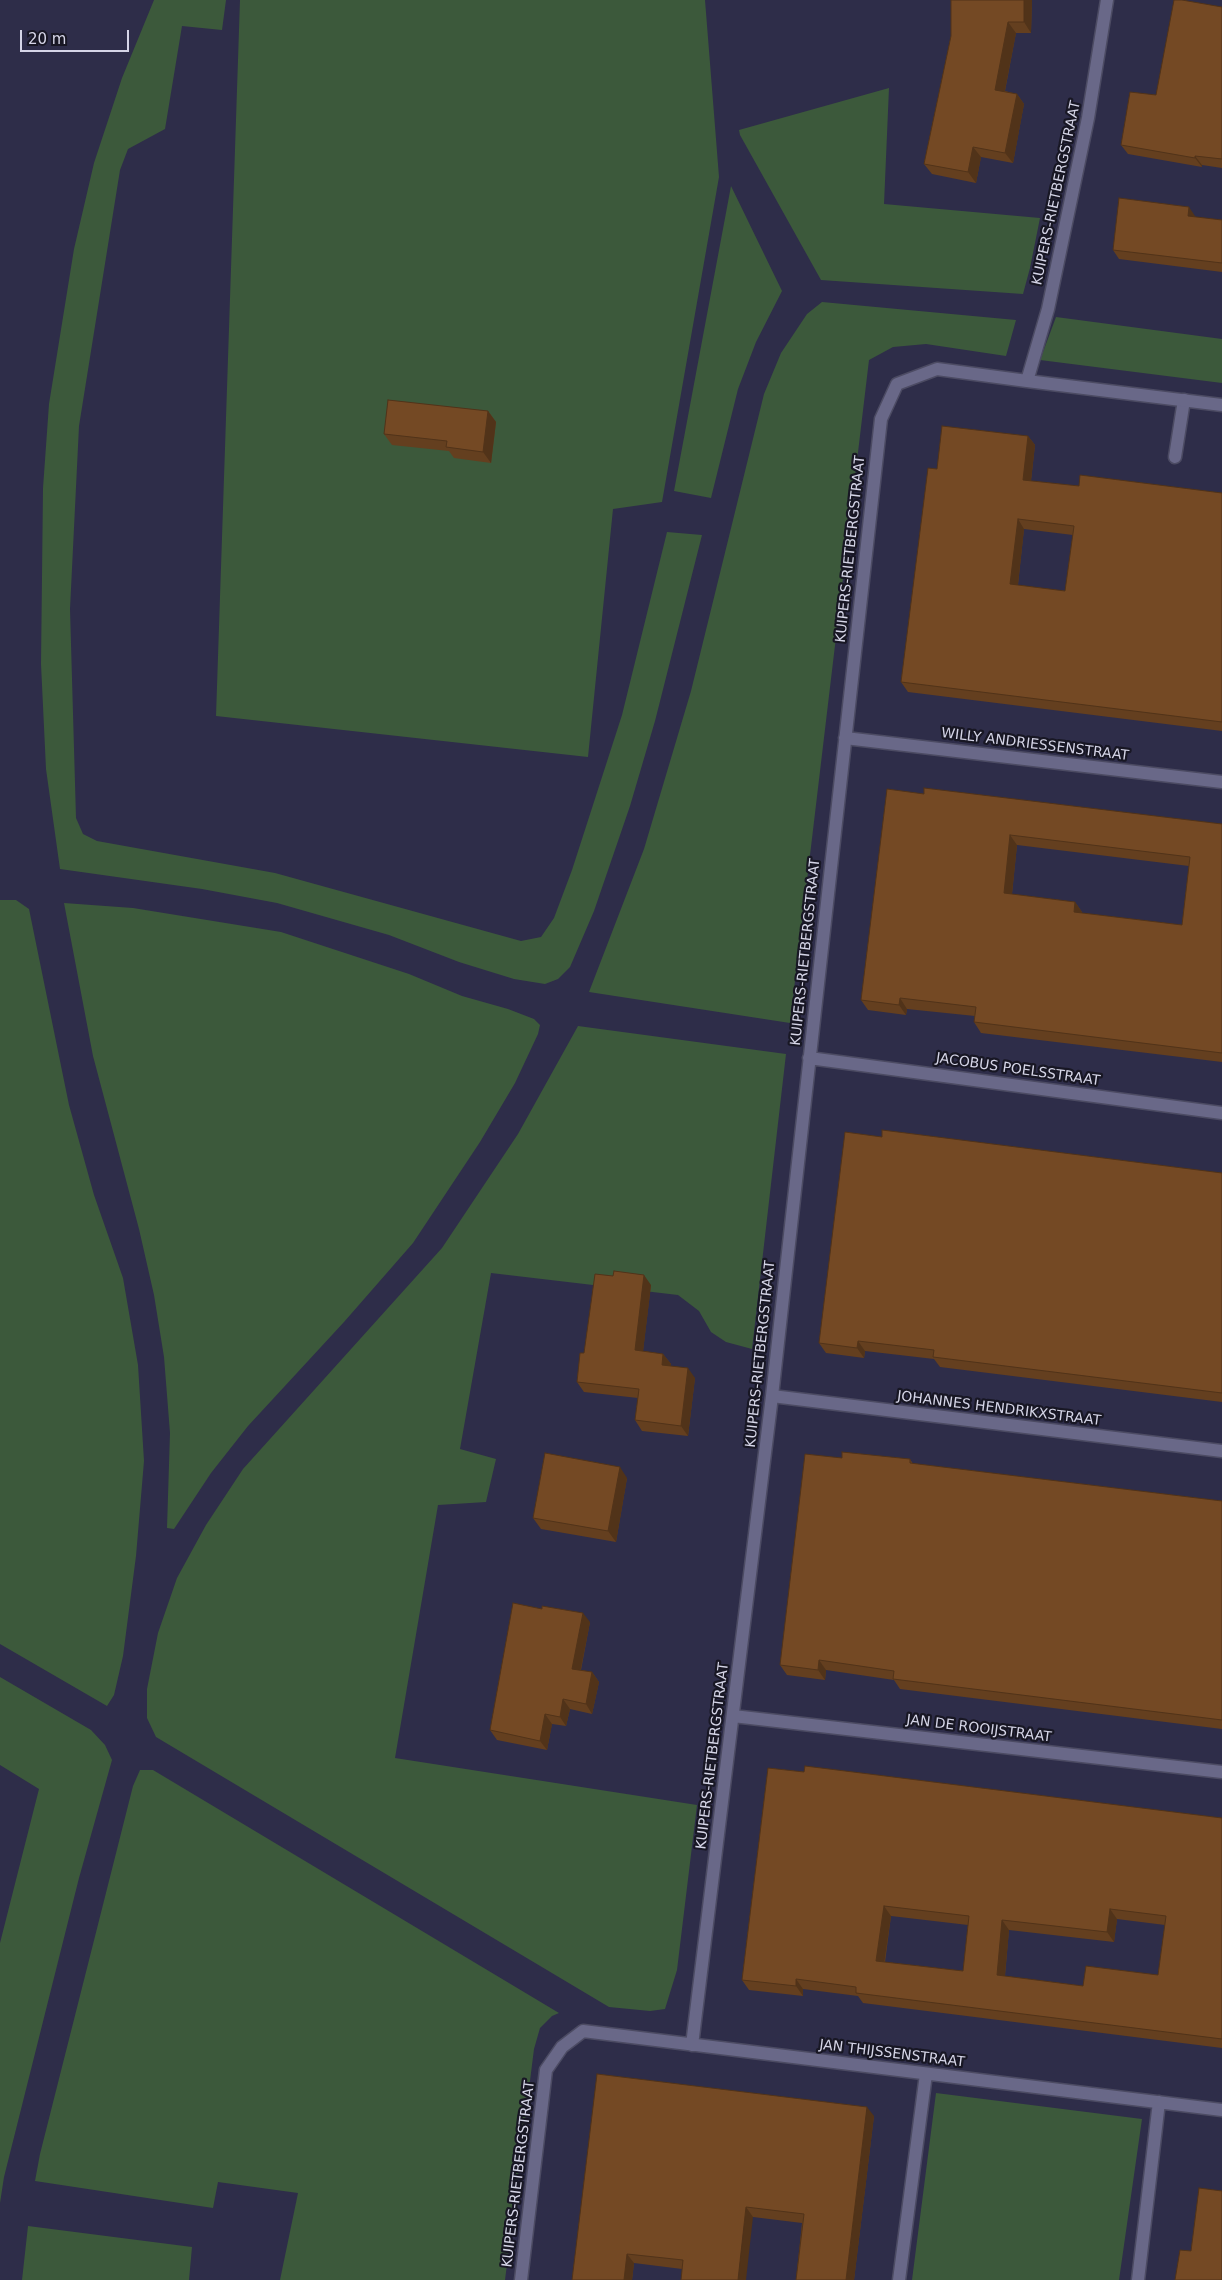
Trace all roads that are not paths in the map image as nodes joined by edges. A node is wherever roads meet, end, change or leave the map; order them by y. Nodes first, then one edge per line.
1 (1107, 0) edge
2 (1027, 380) junction
3 (1184, 400) junction
4 (1222, 405) edge
5 (1175, 457) dead end
6 (845, 738) junction
7 (1222, 782) edge
8 (809, 1058) junction
9 (1222, 1113) edge
10 (772, 1396) junction
11 (1222, 1451) edge
12 (733, 1716) junction
13 (1222, 1772) edge
14 (692, 2045) junction
15 (562, 2047) joint
16 (926, 2074) junction
17 (1159, 2102) junction
18 (1222, 2110) edge
19 (521, 2280) edge
20 (899, 2280) edge
21 (1138, 2280) edge

1 - 2 street, KUIPERS-RIETBERGSTRAAT
2 - 3 street
2 - 6 street, KUIPERS-RIETBERGSTRAAT
3 - 4 street
3 - 5 street
6 - 7 street, WILLY ANDRIESSENSTRAAT
6 - 8 street, KUIPERS-RIETBERGSTRAAT
8 - 9 street, JACOBUS POELSSTRAAT
8 - 10 street, KUIPERS-RIETBERGSTRAAT
10 - 11 street, JOHANNES HENDRIKXSTRAAT
10 - 12 street, KUIPERS-RIETBERGSTRAAT
12 - 13 street, JAN DE ROOIJSTRAAT
12 - 14 street, KUIPERS-RIETBERGSTRAAT
14 - 15 street, JAN THIJSSENSTRAAT
14 - 16 street, JAN THIJSSENSTRAAT
15 - 19 street, KUIPERS-RIETBERGSTRAAT
16 - 17 street, JAN THIJSSENSTRAAT
16 - 20 street
17 - 18 street, JAN THIJSSENSTRAAT
17 - 21 street

